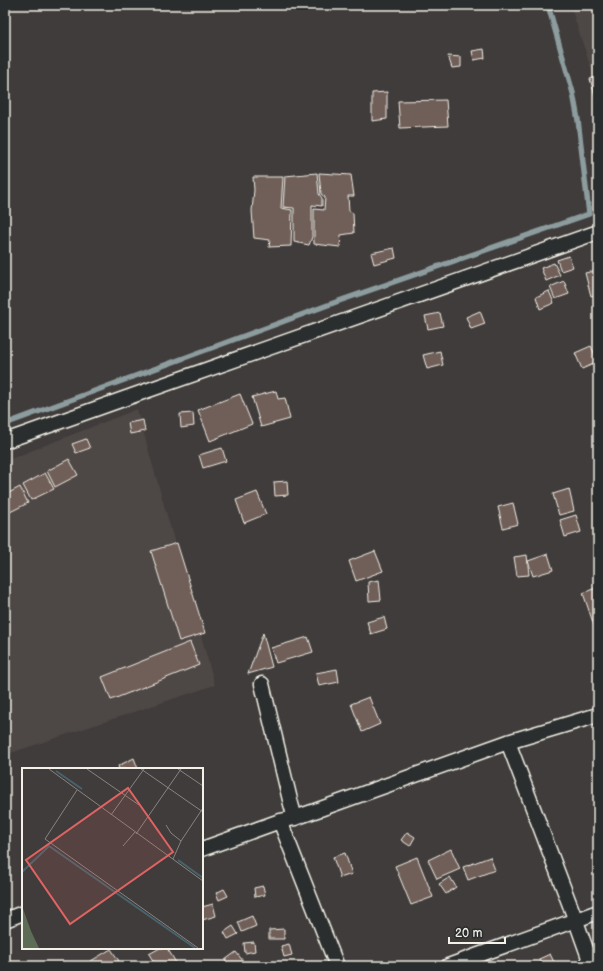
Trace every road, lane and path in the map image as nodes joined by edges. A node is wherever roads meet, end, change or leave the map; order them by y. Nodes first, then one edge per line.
1 (598, 232) edge
2 (5, 441) edge
3 (262, 684) dead end
4 (598, 715) edge
5 (508, 742) junction
6 (295, 818) junction
7 (280, 821) junction
8 (203, 849) edge
9 (598, 912) edge
10 (22, 913) edge
11 (5, 920) edge
12 (576, 921) junction
13 (338, 966) edge
14 (448, 966) edge
15 (592, 966) edge

1 - 2 street
3 - 6 street
4 - 5 street
5 - 6 street
5 - 12 street
6 - 7 street
7 - 8 street
7 - 13 street
9 - 12 street
10 - 11 street
12 - 14 street
12 - 15 street

